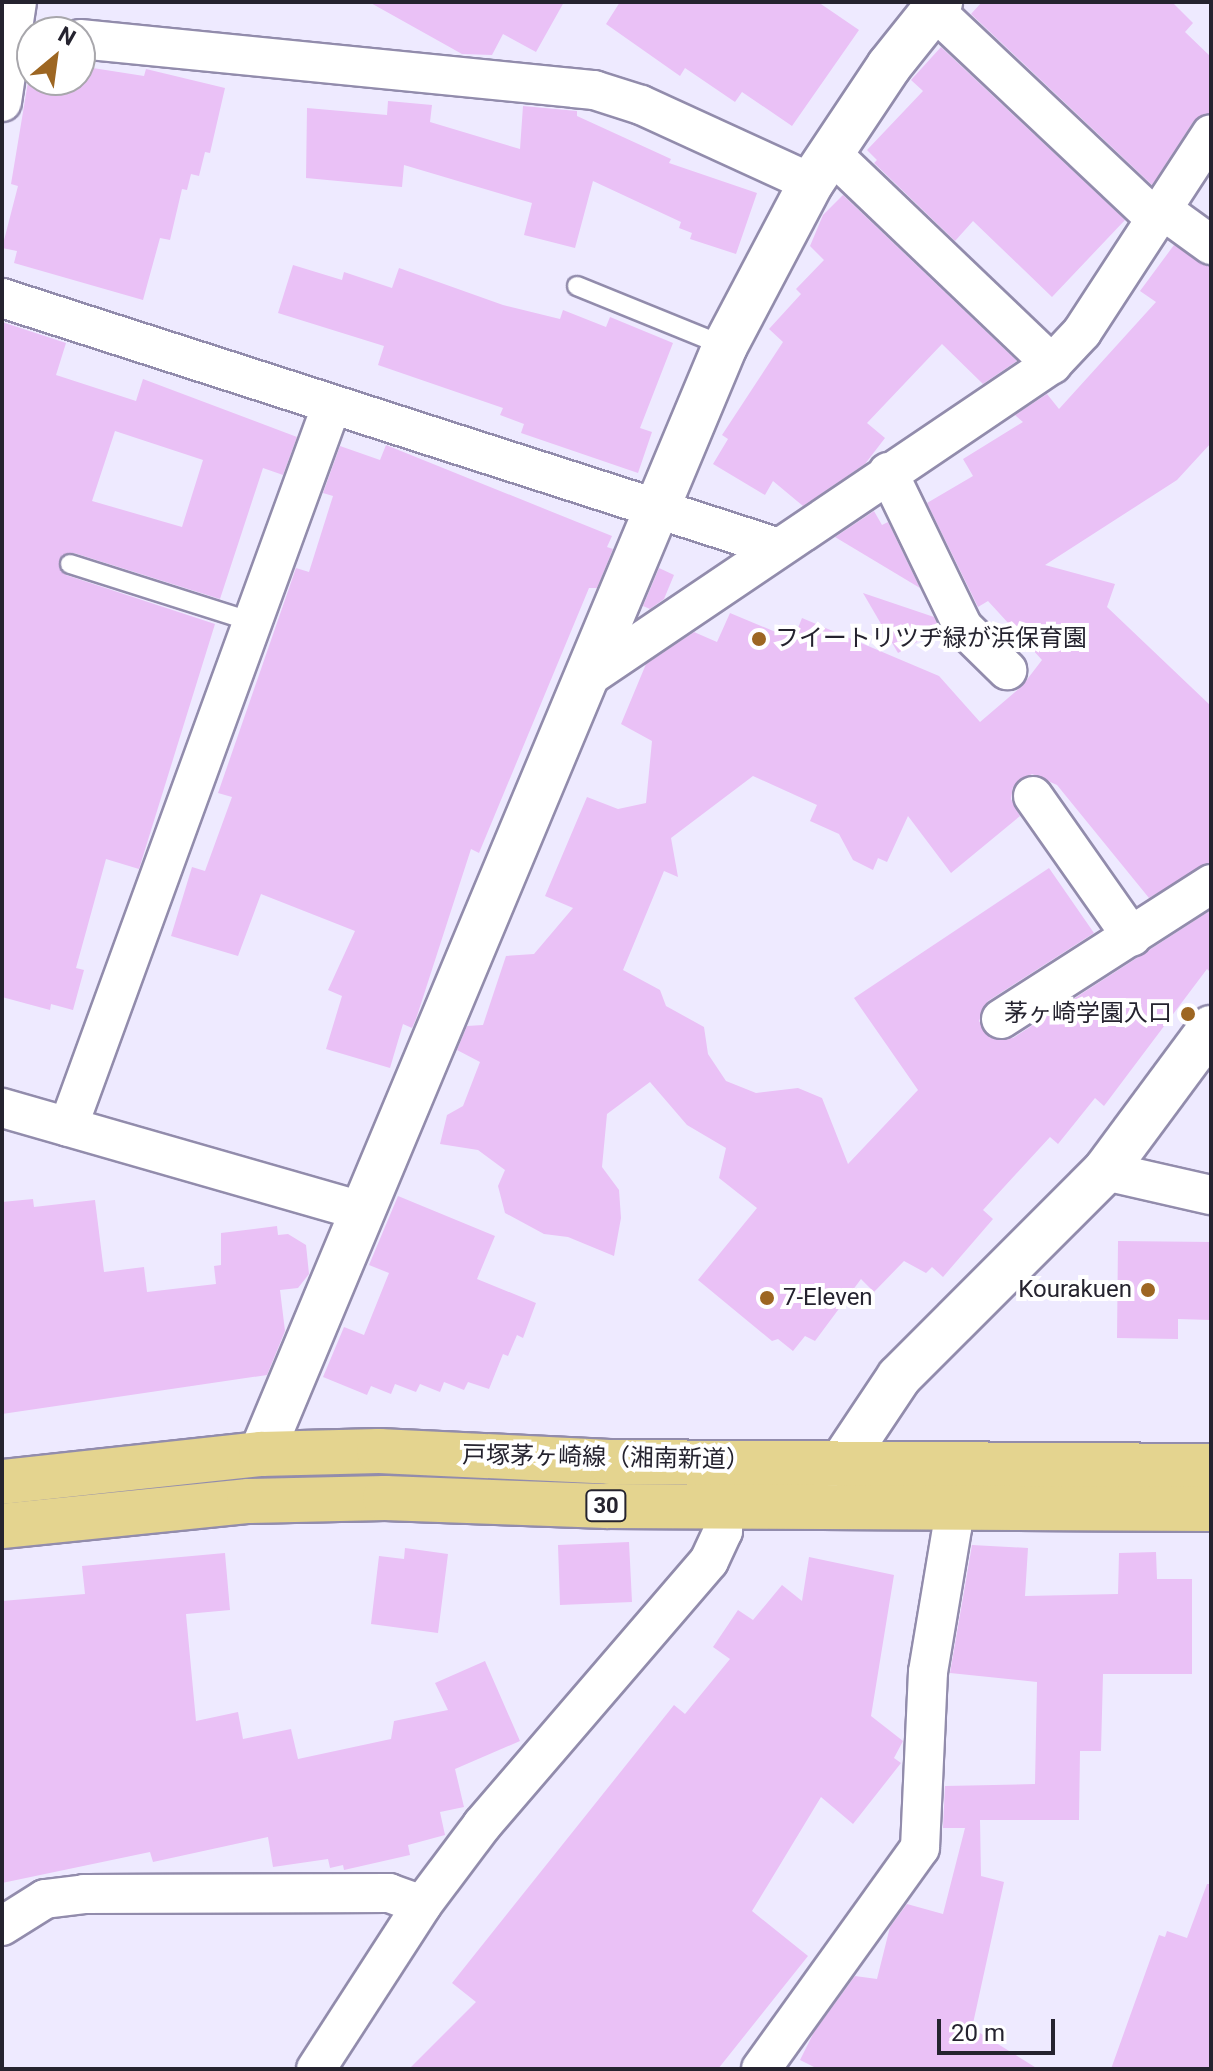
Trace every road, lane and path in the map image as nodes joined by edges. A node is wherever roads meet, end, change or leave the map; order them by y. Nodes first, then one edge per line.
1 (937, 5) edge
2 (96, 41) edge
3 (16, 44) edge
4 (2, 102) edge
5 (1211, 134) edge
6 (821, 168) junction
7 (1157, 212) junction
8 (1211, 245) edge
9 (577, 286) dead end
10 (2, 298) edge
11 (725, 346) junction
12 (1052, 364) junction
13 (331, 407) junction
14 (888, 472) junction
15 (655, 508) junction
16 (776, 547) junction
17 (70, 564) dead end
18 (253, 622) junction
19 (1007, 670) dead end
20 (584, 680) junction
21 (1033, 796) dead end
22 (1211, 884) edge
23 (1132, 937) junction
24 (1001, 1019) dead end
25 (1211, 1028) edge
26 (2, 1108) edge
27 (68, 1127) junction
28 (1105, 1171) junction
29 (1211, 1195) edge
30 (362, 1211) junction
31 (261, 1454) junction
32 (955, 1460) junction
33 (843, 1461) junction
34 (1211, 1466) edge
35 (2, 1482) edge
36 (837, 1505) junction
37 (953, 1506) junction
38 (724, 1508) junction
39 (1211, 1509) edge
40 (2, 1526) edge
41 (422, 1905) junction
42 (2, 1926) edge
43 (316, 2069) edge
44 (761, 2069) edge

1 - 6 street
1 - 7 street
2 - 6 street
3 - 4 street
5 - 7 street
6 - 11 street
6 - 12 street
7 - 8 street
7 - 12 street
9 - 11 lane
10 - 13 street
11 - 15 street
12 - 14 street
13 - 15 street
13 - 18 street
14 - 16 street
14 - 19 street
15 - 16 street
15 - 20 street
16 - 20 street
17 - 18 lane
18 - 27 street
20 - 30 street
21 - 23 street
22 - 23 street
23 - 24 street
25 - 28 street
26 - 27 street
27 - 30 street
28 - 29 street
28 - 33 street
30 - 31 street
31 - 33 main road, 戸塚茅ヶ崎線（湘南新道） / 30
31 - 35 main road, 戸塚茅ヶ崎線（湘南新道） / 30
32 - 33 main road, 戸塚茅ヶ崎線（湘南新道） / 30
32 - 34 main road, 戸塚茅ヶ崎線（湘南新道） / 30
32 - 37 street
33 - 36 street
36 - 37 main road, 戸塚茅ヶ崎線（湘南新道） / 30
36 - 38 main road, 戸塚茅ヶ崎線（湘南新道） / 30
37 - 39 main road, 戸塚茅ヶ崎線（湘南新道） / 30
37 - 44 street
38 - 40 main road, 戸塚茅ヶ崎線（湘南新道） / 30
38 - 41 street
41 - 42 street
41 - 43 street

